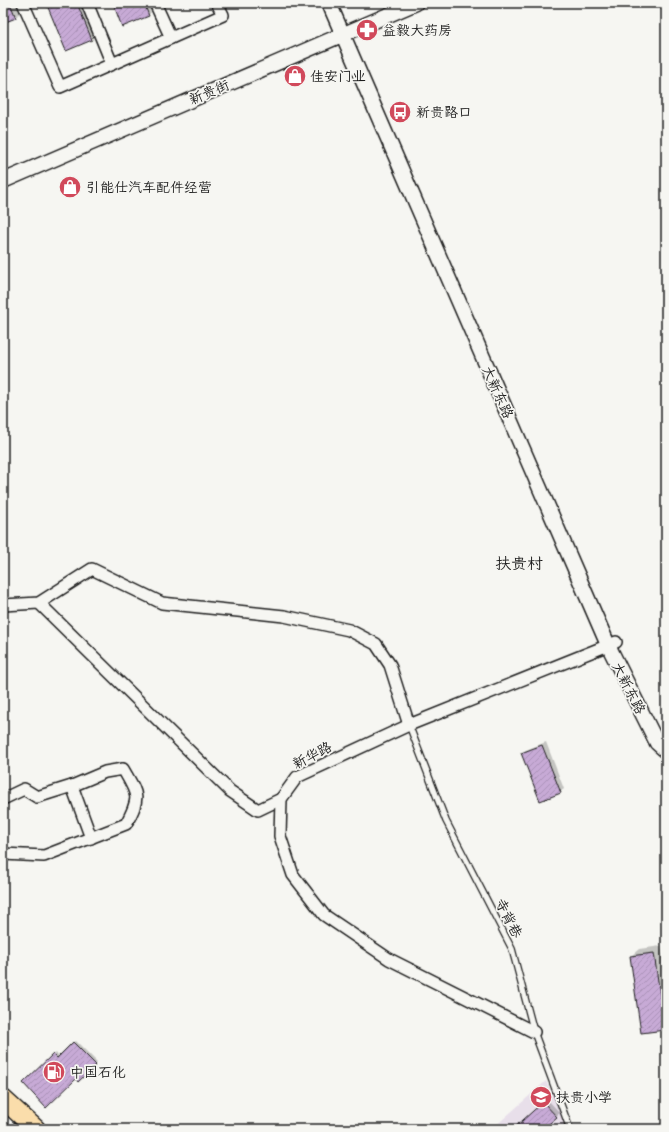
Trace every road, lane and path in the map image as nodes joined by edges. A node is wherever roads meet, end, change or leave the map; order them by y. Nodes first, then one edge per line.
1 (23, 3) edge
2 (87, 3) edge
3 (155, 3) edge
4 (218, 3) edge
5 (329, 3) edge
6 (338, 3) edge
7 (395, 3) edge
8 (416, 3) edge
9 (344, 29) junction
10 (171, 38) junction
11 (112, 64) junction
12 (3, 171) edge
13 (3, 181) edge
14 (40, 603) junction
15 (3, 605) edge
16 (612, 644) junction
17 (409, 725) junction
18 (666, 741) edge
19 (666, 751) edge
20 (72, 786) junction
21 (3, 799) edge
22 (281, 799) junction
23 (91, 838) junction
24 (3, 854) edge
25 (534, 1032) junction
26 (3, 1100) edge
27 (36, 1129) edge
28 (570, 1129) edge

1 - 11 street
2 - 11 street
3 - 10 street
4 - 10 street
5 - 9 street
6 - 9 street
7 - 9 street, 新贵街
8 - 9 street, 新贵街
9 - 12 street, 新贵街
9 - 13 street, 新贵街
9 - 16 street, 大新东路
10 - 11 street
14 - 15 street
14 - 17 street
14 - 22 street
16 - 17 street, 新华路
16 - 18 street, 大新东路
16 - 19 street, 大新东路
17 - 22 street, 新华路
17 - 25 lane, 寺背巷
20 - 21 street
20 - 23 street
20 - 23 street
22 - 25 street
23 - 24 street
25 - 28 lane, 寺背巷
26 - 27 highway

